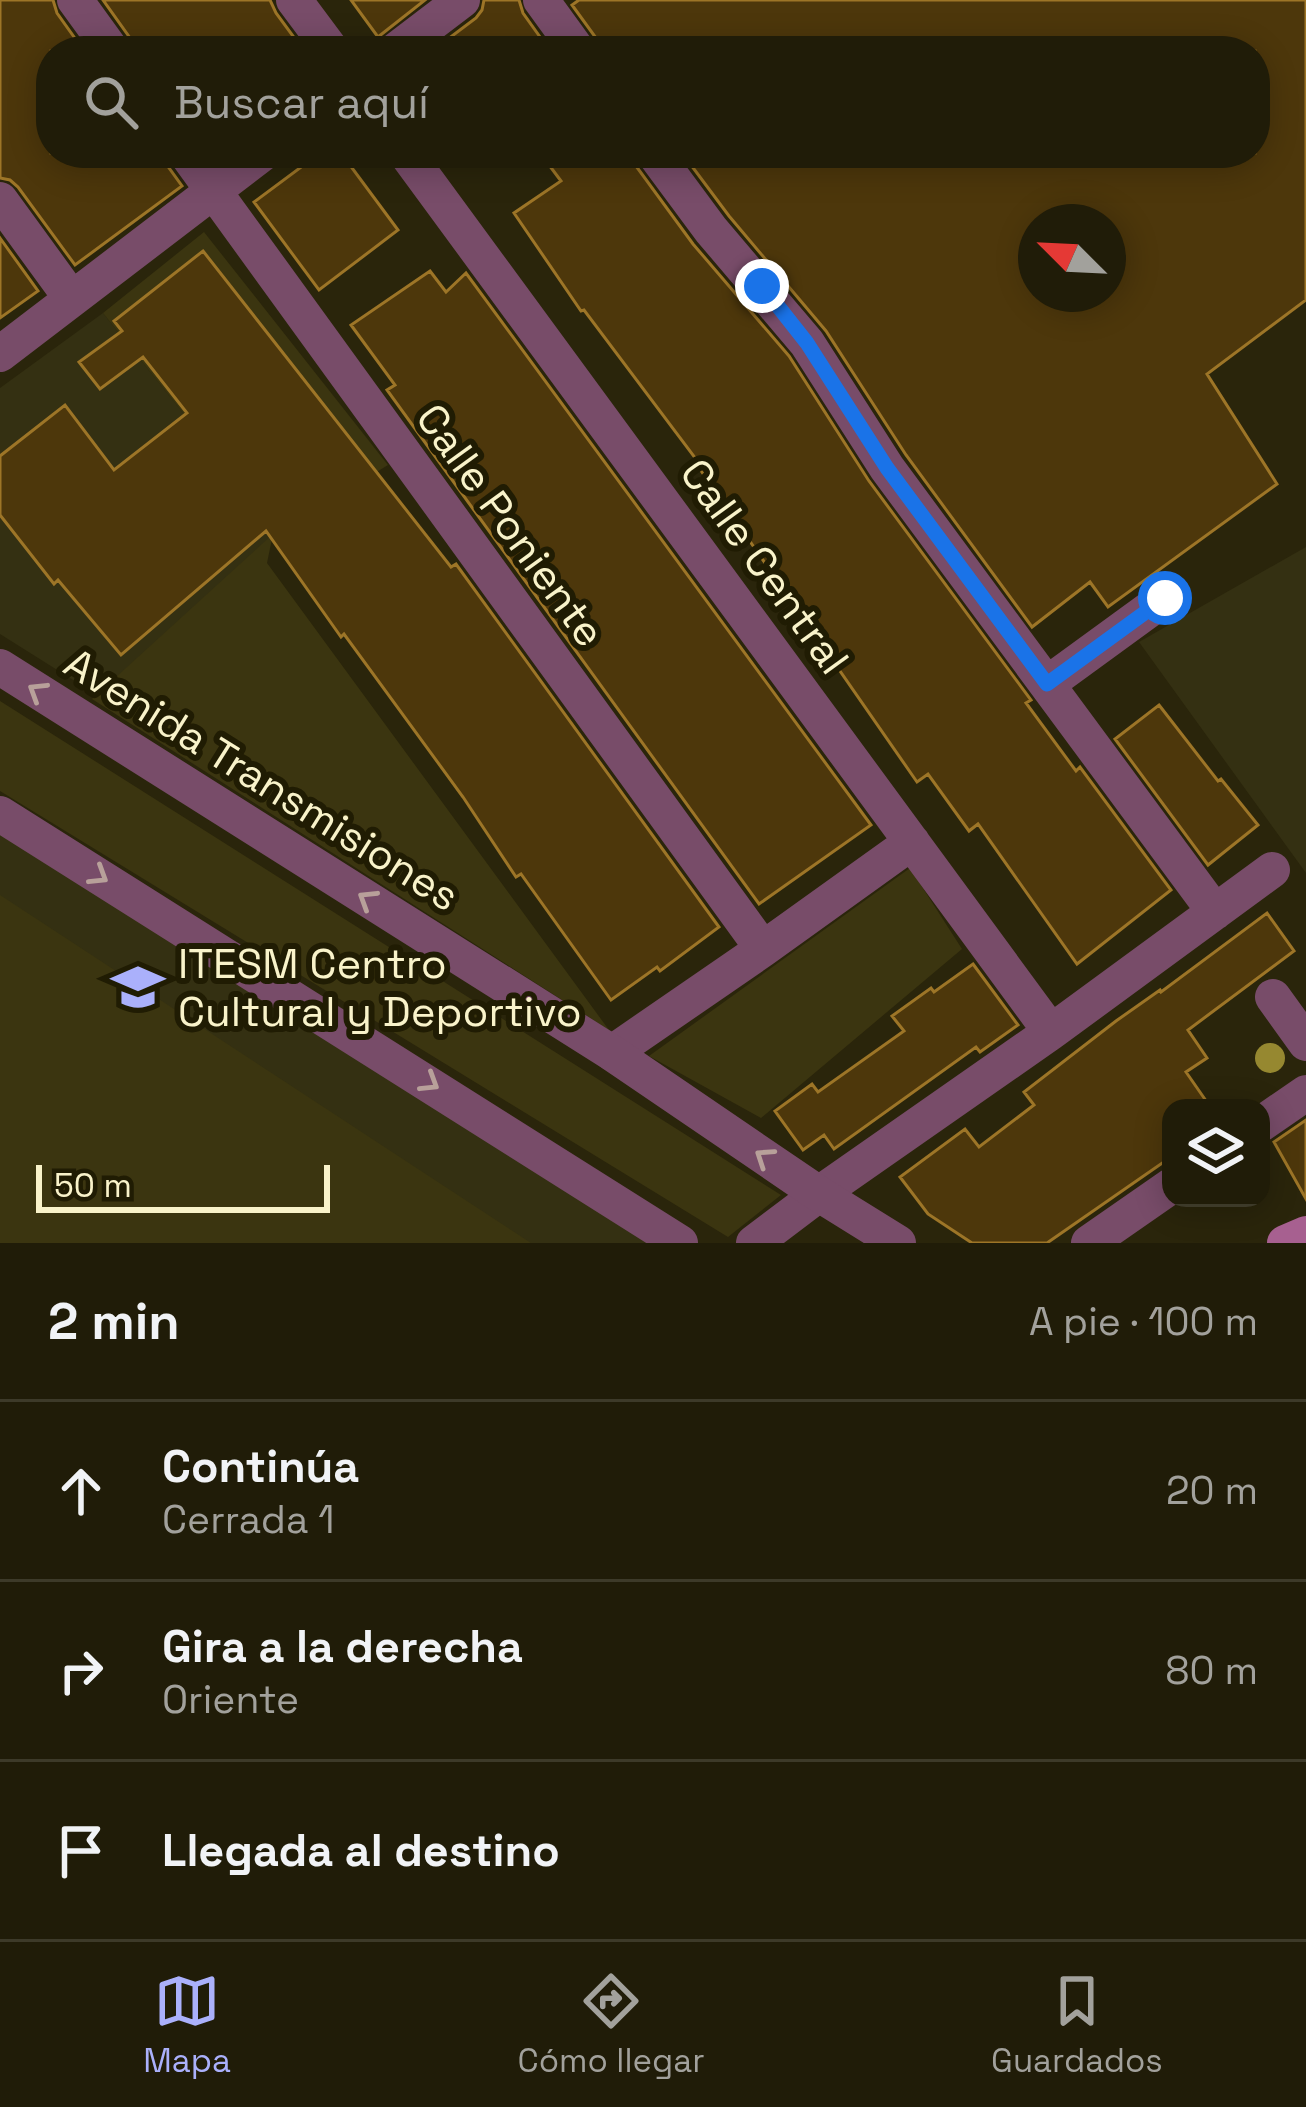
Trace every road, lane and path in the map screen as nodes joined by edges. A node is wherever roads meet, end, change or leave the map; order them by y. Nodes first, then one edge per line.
1 (75, 0) edge
2 (294, 0) edge
3 (462, 0) edge
4 (541, 0) edge
5 (101, 36) edge
6 (321, 36) edge
7 (415, 36) edge
8 (567, 36) edge
9 (197, 168) edge
10 (243, 168) edge
11 (417, 168) edge
12 (665, 168) edge
13 (213, 191) junction
14 (0, 200) edge
15 (72, 299) junction
16 (0, 354) edge
17 (1165, 598) dead end
18 (0, 668) edge
19 (1047, 684) junction
20 (0, 814) edge
21 (912, 842) junction
22 (1272, 870) dead end
23 (1215, 912) junction
24 (763, 950) junction
25 (1273, 997) dead end
26 (1051, 1032) junction
27 (1306, 1043) edge
28 (612, 1053) junction
29 (1306, 1093) edge
30 (1270, 1118) edge
31 (1162, 1192) edge
32 (819, 1194) junction
33 (1306, 1234) edge
34 (680, 1243) edge
35 (754, 1243) edge
36 (898, 1243) edge
37 (1089, 1243) edge
38 (1286, 1243) edge

1 - 5 street
2 - 6 street
3 - 7 street
4 - 8 street
9 - 13 street, Calle Poniente
10 - 13 street
11 - 21 street, Calle Central
12 - 19 street
13 - 15 street
13 - 24 street, Calle Poniente
14 - 15 street
15 - 16 street
17 - 19 street
28 -> 18 street, Avenida Transmisiones
19 - 23 street
20 -> 34 street
21 - 24 street
21 - 26 street, Calle Central
22 - 23 street
23 - 26 street
24 - 28 street
25 - 27 street
26 - 32 street
32 -> 28 street, Avenida Transmisiones
29 - 30 street
31 - 37 street
32 - 35 street
32 - 36 street, Avenida Transmisiones
33 - 38 main road

